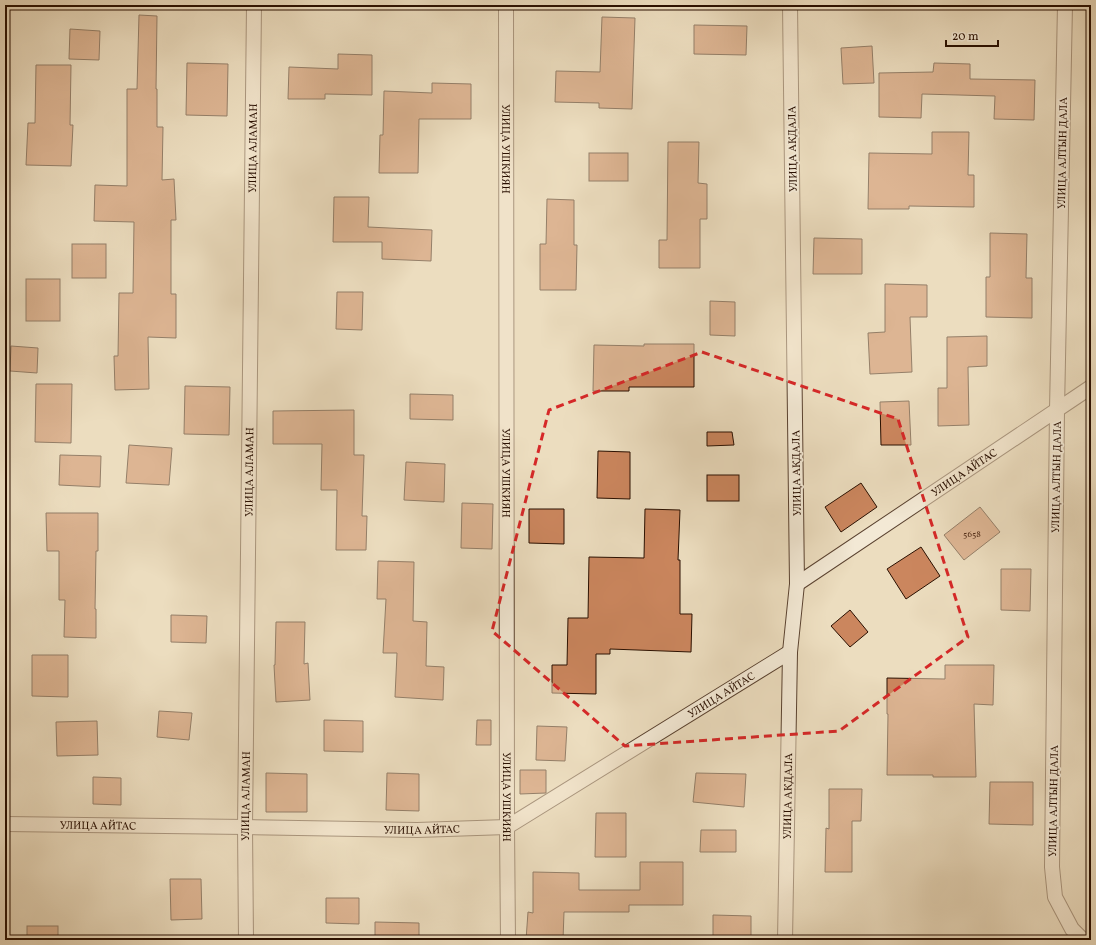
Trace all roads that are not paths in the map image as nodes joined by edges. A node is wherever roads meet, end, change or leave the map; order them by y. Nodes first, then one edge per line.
1 (254, 5) edge
2 (506, 5) edge
3 (790, 5) edge
4 (1065, 5) edge
5 (1091, 387) edge
6 (1057, 410) junction
7 (797, 584) junction
8 (790, 652) junction
9 (5, 824) edge
10 (246, 827) junction
11 (507, 827) junction
12 (246, 940) edge
13 (508, 940) edge
14 (785, 940) edge
15 (1083, 940) edge

1 - 10 street, УЛИЦА АЛАМАН
2 - 11 street, УЛИЦА УШКИЯН
3 - 7 street, УЛИЦА АКДАЛА
4 - 6 street, УЛИЦА АЛТЫН ДАЛА
5 - 6 street, УЛИЦА АЙТАС
6 - 7 street, УЛИЦА АЙТАС
6 - 15 street, УЛИЦА АЛТЫН ДАЛА
7 - 8 street, УЛИЦА АКДАЛА
8 - 11 street, УЛИЦА АЙТАС
8 - 14 street, УЛИЦА АКДАЛА
9 - 10 street, УЛИЦА АЙТАС
10 - 11 street, УЛИЦА АЙТАС
10 - 12 street, УЛИЦА АЛАМАН
11 - 13 street, УЛИЦА УШКИЯН

